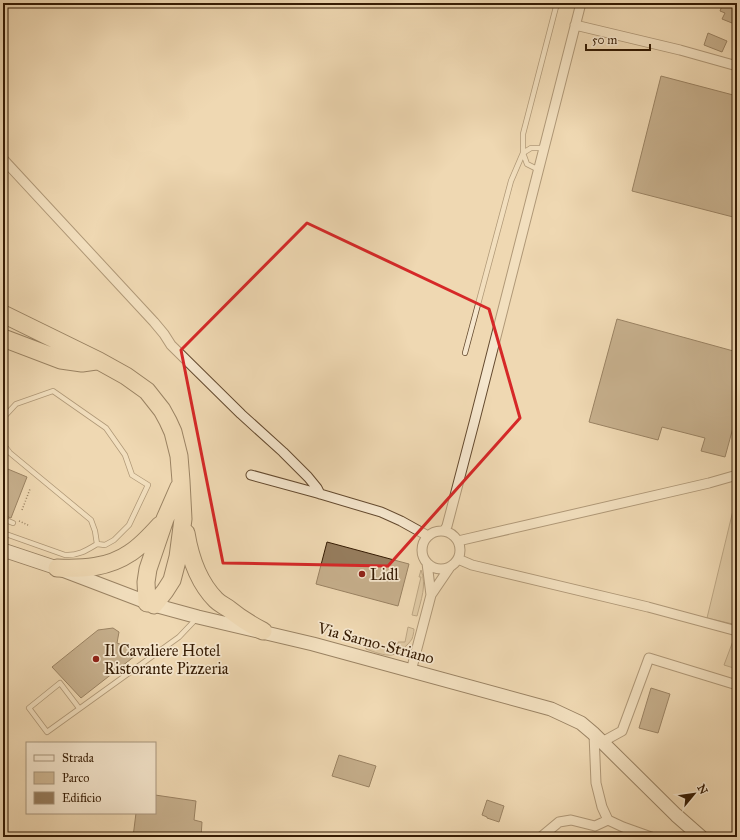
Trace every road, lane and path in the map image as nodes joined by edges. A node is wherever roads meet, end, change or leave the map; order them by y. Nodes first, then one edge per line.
1 (557, 3) edge
2 (581, 3) edge
3 (575, 25) junction
4 (737, 66) edge
5 (544, 148) junction
6 (522, 153) junction
7 (3, 159) edge
8 (539, 170) junction
9 (3, 314) edge
10 (3, 338) edge
11 (465, 353) dead end
12 (99, 361) junction
13 (3, 418) edge
14 (3, 444) edge
15 (737, 475) edge
16 (251, 476) dead end
17 (182, 482) junction
18 (30, 489) dead end
19 (320, 494) junction
20 (22, 510) dead end
21 (3, 519) edge
22 (165, 519) junction
23 (183, 519) junction
24 (19, 521) dead end
25 (12, 523) dead end
26 (30, 526) dead end
27 (444, 531) junction
28 (3, 533) edge
29 (428, 536) junction
30 (458, 541) junction
31 (97, 544) junction
32 (3, 550) edge
33 (458, 559) junction
34 (427, 562) junction
35 (450, 567) junction
36 (58, 568) junction
37 (431, 595) junction
38 (150, 604) junction
39 (198, 617) junction
40 (737, 631) edge
41 (263, 632) junction
42 (411, 670) junction
43 (737, 685) edge
44 (79, 708) junction
45 (598, 738) junction
46 (608, 820) junction
47 (541, 837) edge
48 (651, 837) edge
49 (701, 837) edge

1 - 6 lane
2 - 3 street
3 - 4 street
3 - 5 street
5 - 6 lane
5 - 8 street
6 - 8 lane
6 - 11 lane
7 - 19 street
8 - 27 street
9 - 12 highway
10 - 12 highway
12 - 17 highway
13 - 31 lane
14 - 31 lane
15 - 30 street
16 - 19 street
17 - 22 highway
17 - 23 highway
18 - 20 path
19 - 29 street
21 - 25 lane
22 - 36 highway
22 - 38 highway
23 - 38 highway
23 - 41 highway
24 - 26 path
27 - 29 street
27 - 30 street
28 - 31 lane
29 - 34 street
30 - 33 street
32 - 36 main road, Via Sarno-Striano
33 - 35 street
33 - 40 street
34 - 35 street
34 - 37 street
35 - 37 street
36 - 38 main road, Via Sarno-Striano
37 - 42 street
38 - 39 main road, Via Sarno-Striano
39 - 41 main road, Via Sarno-Striano
39 - 44 lane
41 - 42 main road, Via Sarno-Striano
42 - 45 main road, Via Sarno-Striano
43 - 45 street
44 - 44 lane
45 - 46 street
45 - 49 main road, Via Sarno-Striano
46 - 47 street
46 - 48 street

